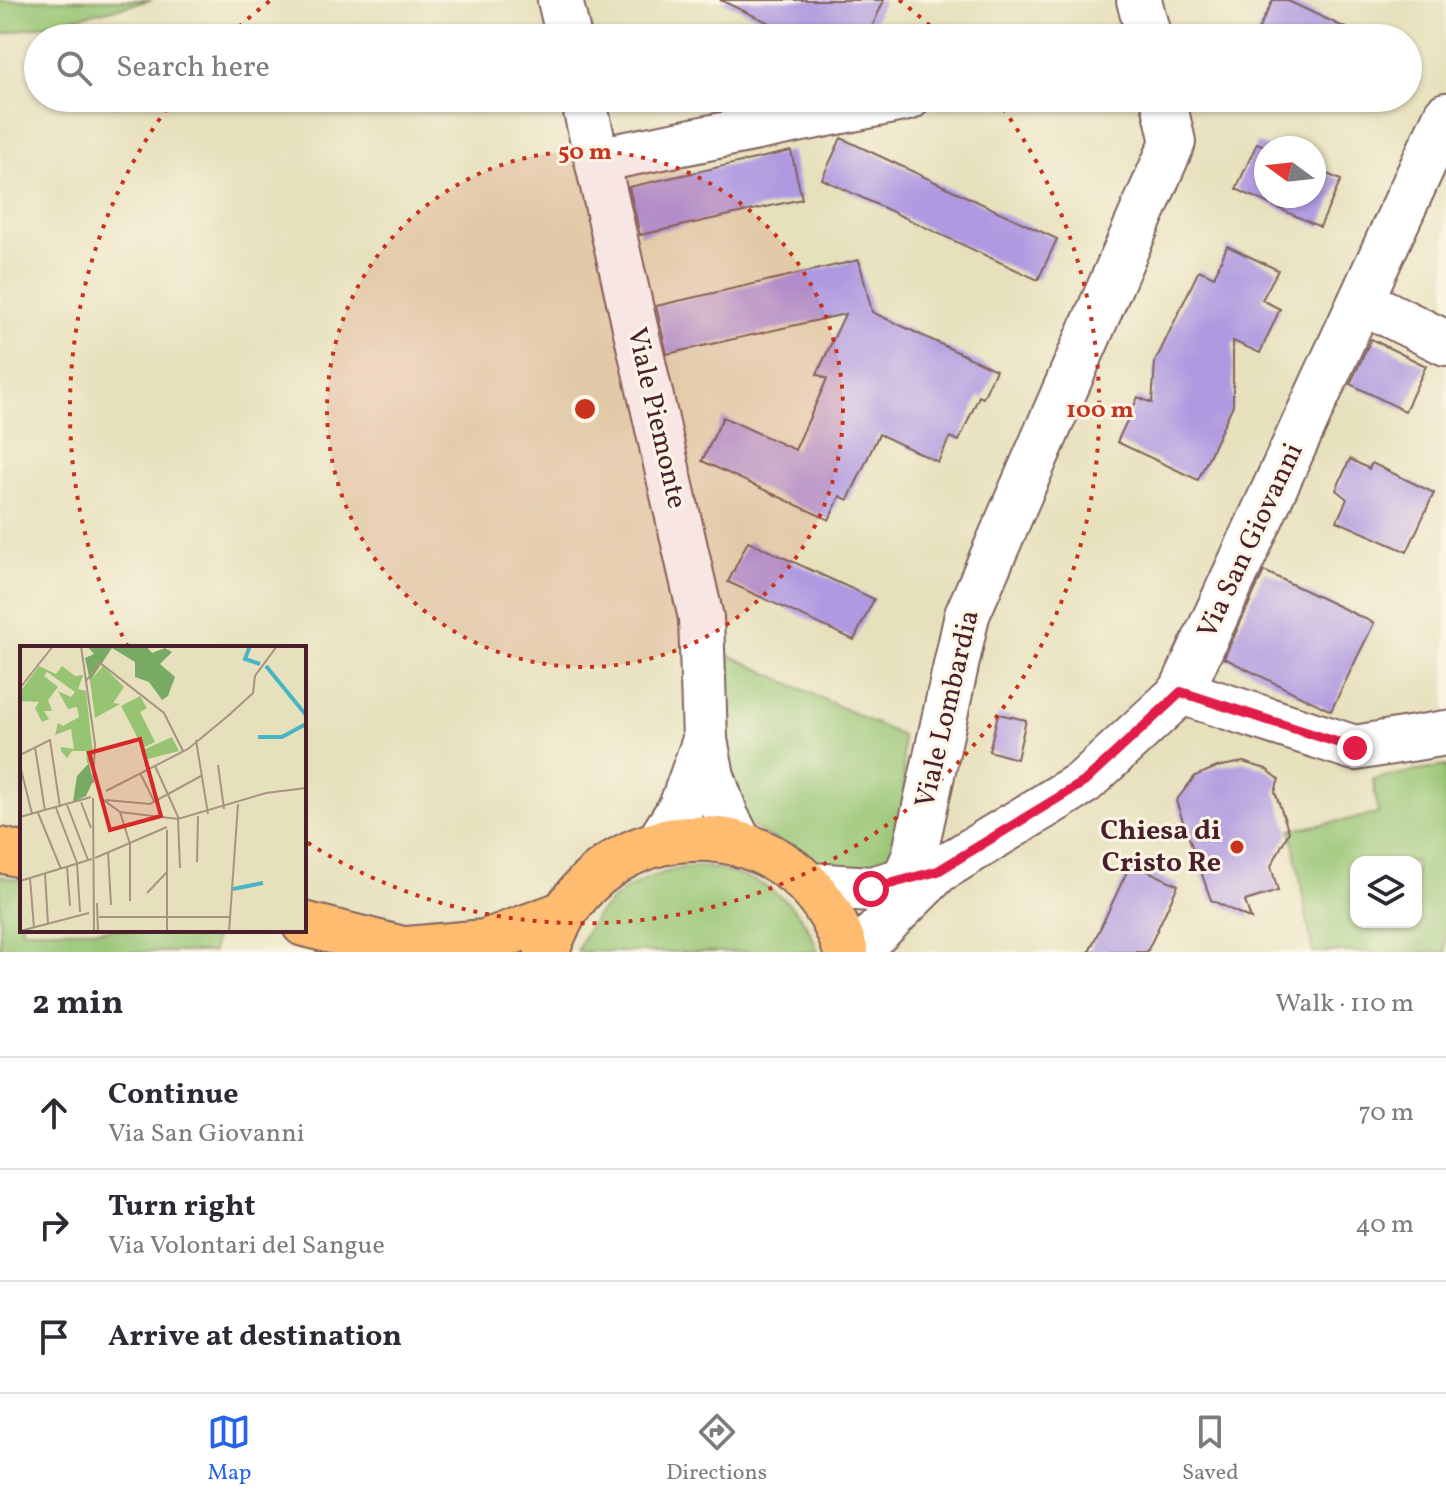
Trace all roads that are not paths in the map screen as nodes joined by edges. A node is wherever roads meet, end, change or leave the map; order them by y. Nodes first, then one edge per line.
1 (560, 0) edge
2 (1139, 0) edge
3 (566, 24) edge
4 (1145, 24) edge
5 (586, 112) edge
6 (838, 112) edge
7 (1166, 112) edge
8 (1446, 115) edge
9 (597, 160) junction
10 (1361, 301) junction
11 (1446, 343) edge
12 (1181, 692) junction
13 (1446, 733) edge
14 (705, 740) junction
15 (658, 843) junction
16 (741, 845) junction
17 (0, 850) edge
18 (20, 855) edge
19 (921, 875) junction
20 (810, 885) junction
21 (306, 924) edge
22 (556, 932) edge
23 (411, 950) edge
24 (846, 952) edge
25 (857, 952) edge

1 - 3 street
2 - 4 street
5 - 9 street, Viale Piemonte
6 - 9 street
7 - 19 street, Viale Lombardia
8 - 10 street, Via San Giovanni
9 - 14 street, Viale Piemonte
10 - 11 street
10 - 12 street, Via San Giovanni
12 - 13 street
12 - 19 street, Via San Giovanni
14 - 15 street, Viale Piemonte
14 - 16 street, Viale Piemonte
15 - 16 main road
15 - 22 main road
16 - 20 main road
17 - 18 main road
19 - 20 street, Via San Giovanni
19 - 25 street, Via San Giovanni
20 - 24 main road
21 - 23 main road
22 - 23 main road

